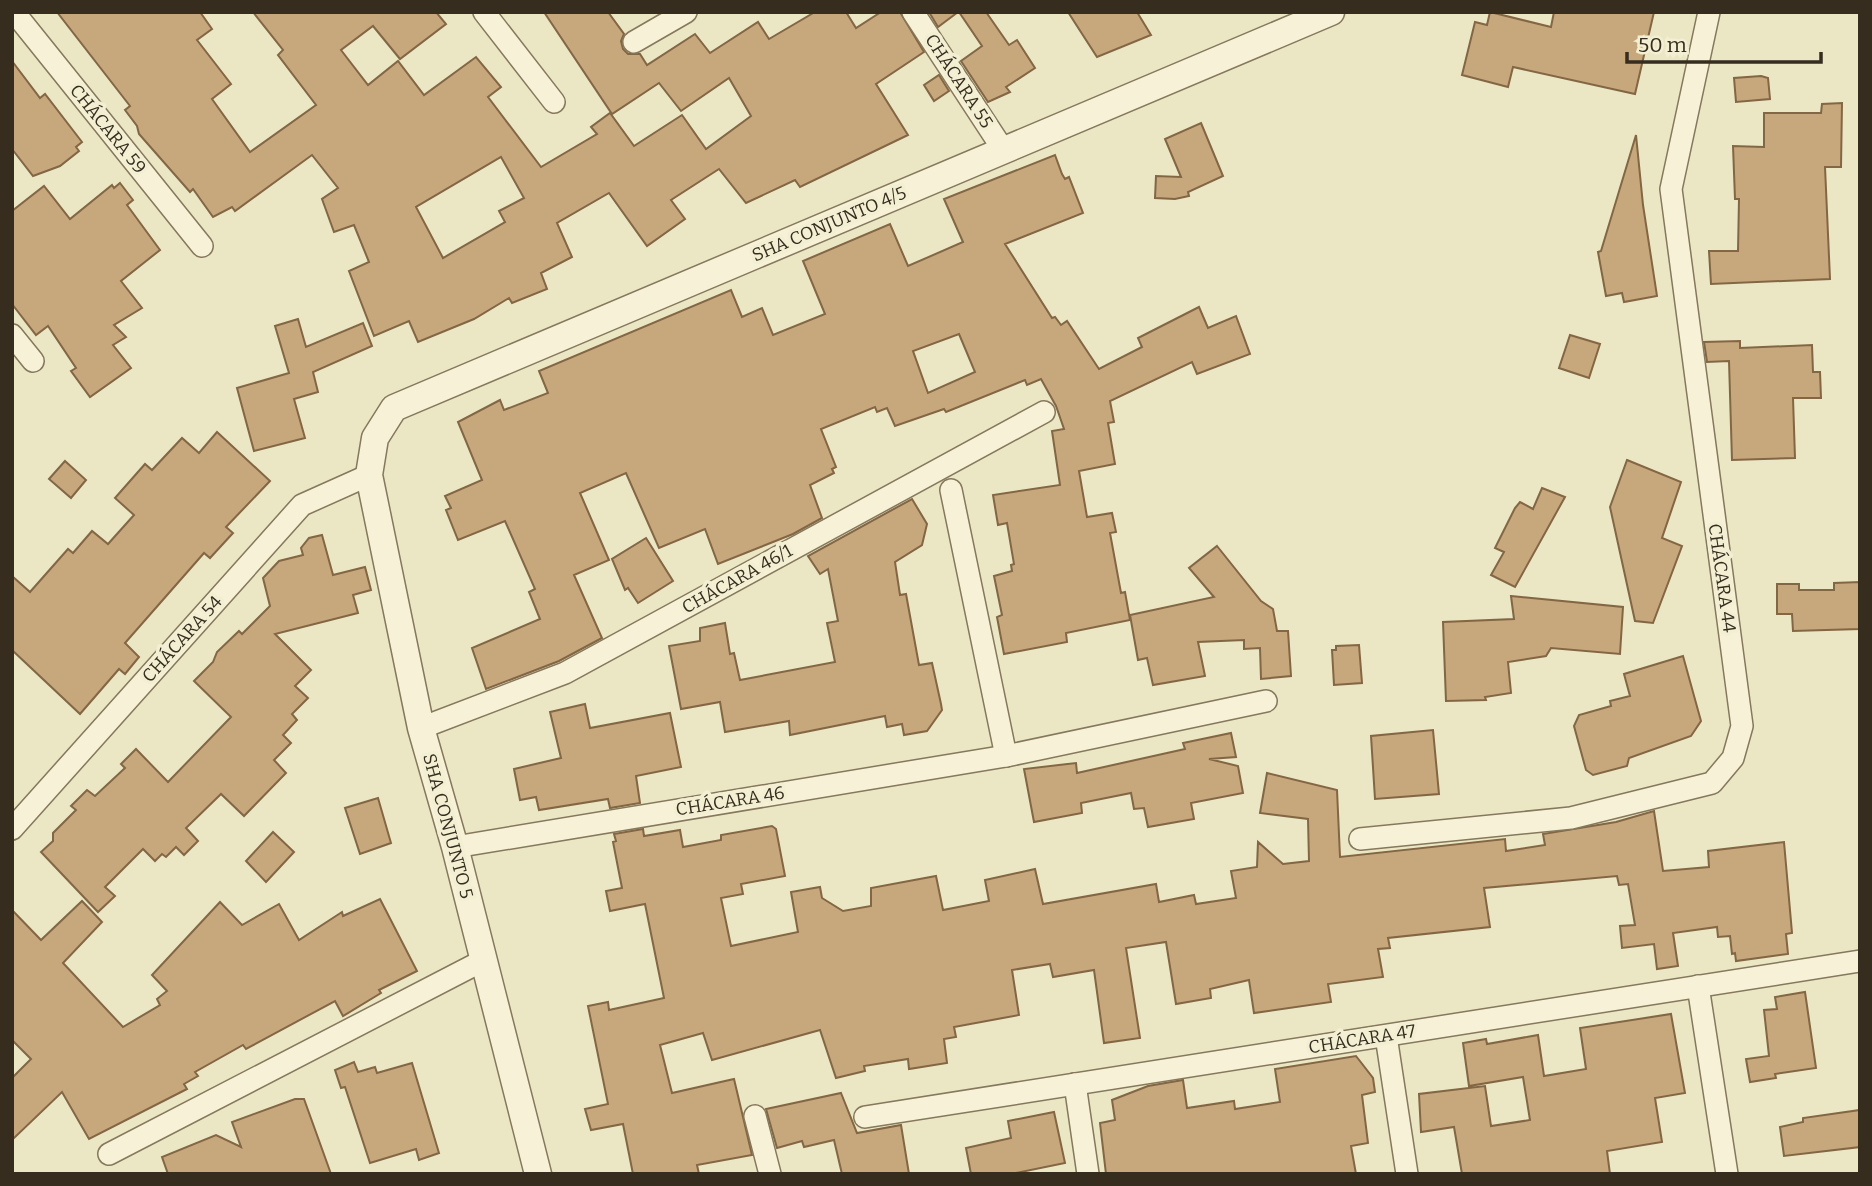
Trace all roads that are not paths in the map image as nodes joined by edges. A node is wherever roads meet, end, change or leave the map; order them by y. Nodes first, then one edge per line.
1 (14, 12) edge
2 (484, 12) edge
3 (686, 12) edge
4 (913, 12) edge
5 (1331, 12) edge
6 (1709, 12) edge
7 (634, 42) dead end
8 (554, 102) dead end
9 (1004, 151) junction
10 (202, 246) dead end
11 (12, 335) edge
12 (33, 361) dead end
13 (1044, 412) dead end
14 (369, 475) junction
15 (951, 490) dead end
16 (1266, 701) dead end
17 (421, 728) junction
18 (1006, 756) junction
19 (12, 829) edge
20 (1360, 839) dead end
21 (455, 847) junction
22 (482, 961) junction
23 (1860, 961) edge
24 (1698, 986) junction
25 (1386, 1036) junction
26 (1075, 1084) junction
27 (755, 1116) dead end
28 (865, 1117) dead end
29 (109, 1153) dead end
30 (538, 1174) edge
31 (770, 1174) edge
32 (1088, 1174) edge
33 (1407, 1174) edge
34 (1727, 1174) edge

1 - 10 street, CHÁCARA 59
2 - 8 street
3 - 7 street
4 - 9 street, CHÁCARA 55
5 - 9 street, SHA CONJUNTO 4/5
6 - 20 street, CHÁCARA 44
9 - 14 street, SHA CONJUNTO 4/5
11 - 12 street
13 - 17 street, CHÁCARA 46/1
14 - 17 street, SHA CONJUNTO 5
14 - 19 street, CHÁCARA 54
15 - 18 street
16 - 18 street, CHÁCARA 46
17 - 21 street, SHA CONJUNTO 5
18 - 21 street, CHÁCARA 46
21 - 22 street, SHA CONJUNTO 5
22 - 29 street
22 - 30 street, SHA CONJUNTO 5
23 - 24 street, CHÁCARA 47
24 - 25 street, CHÁCARA 47
24 - 34 street
25 - 26 street, CHÁCARA 47
25 - 33 street
26 - 28 street, CHÁCARA 47
26 - 32 street
27 - 31 street

